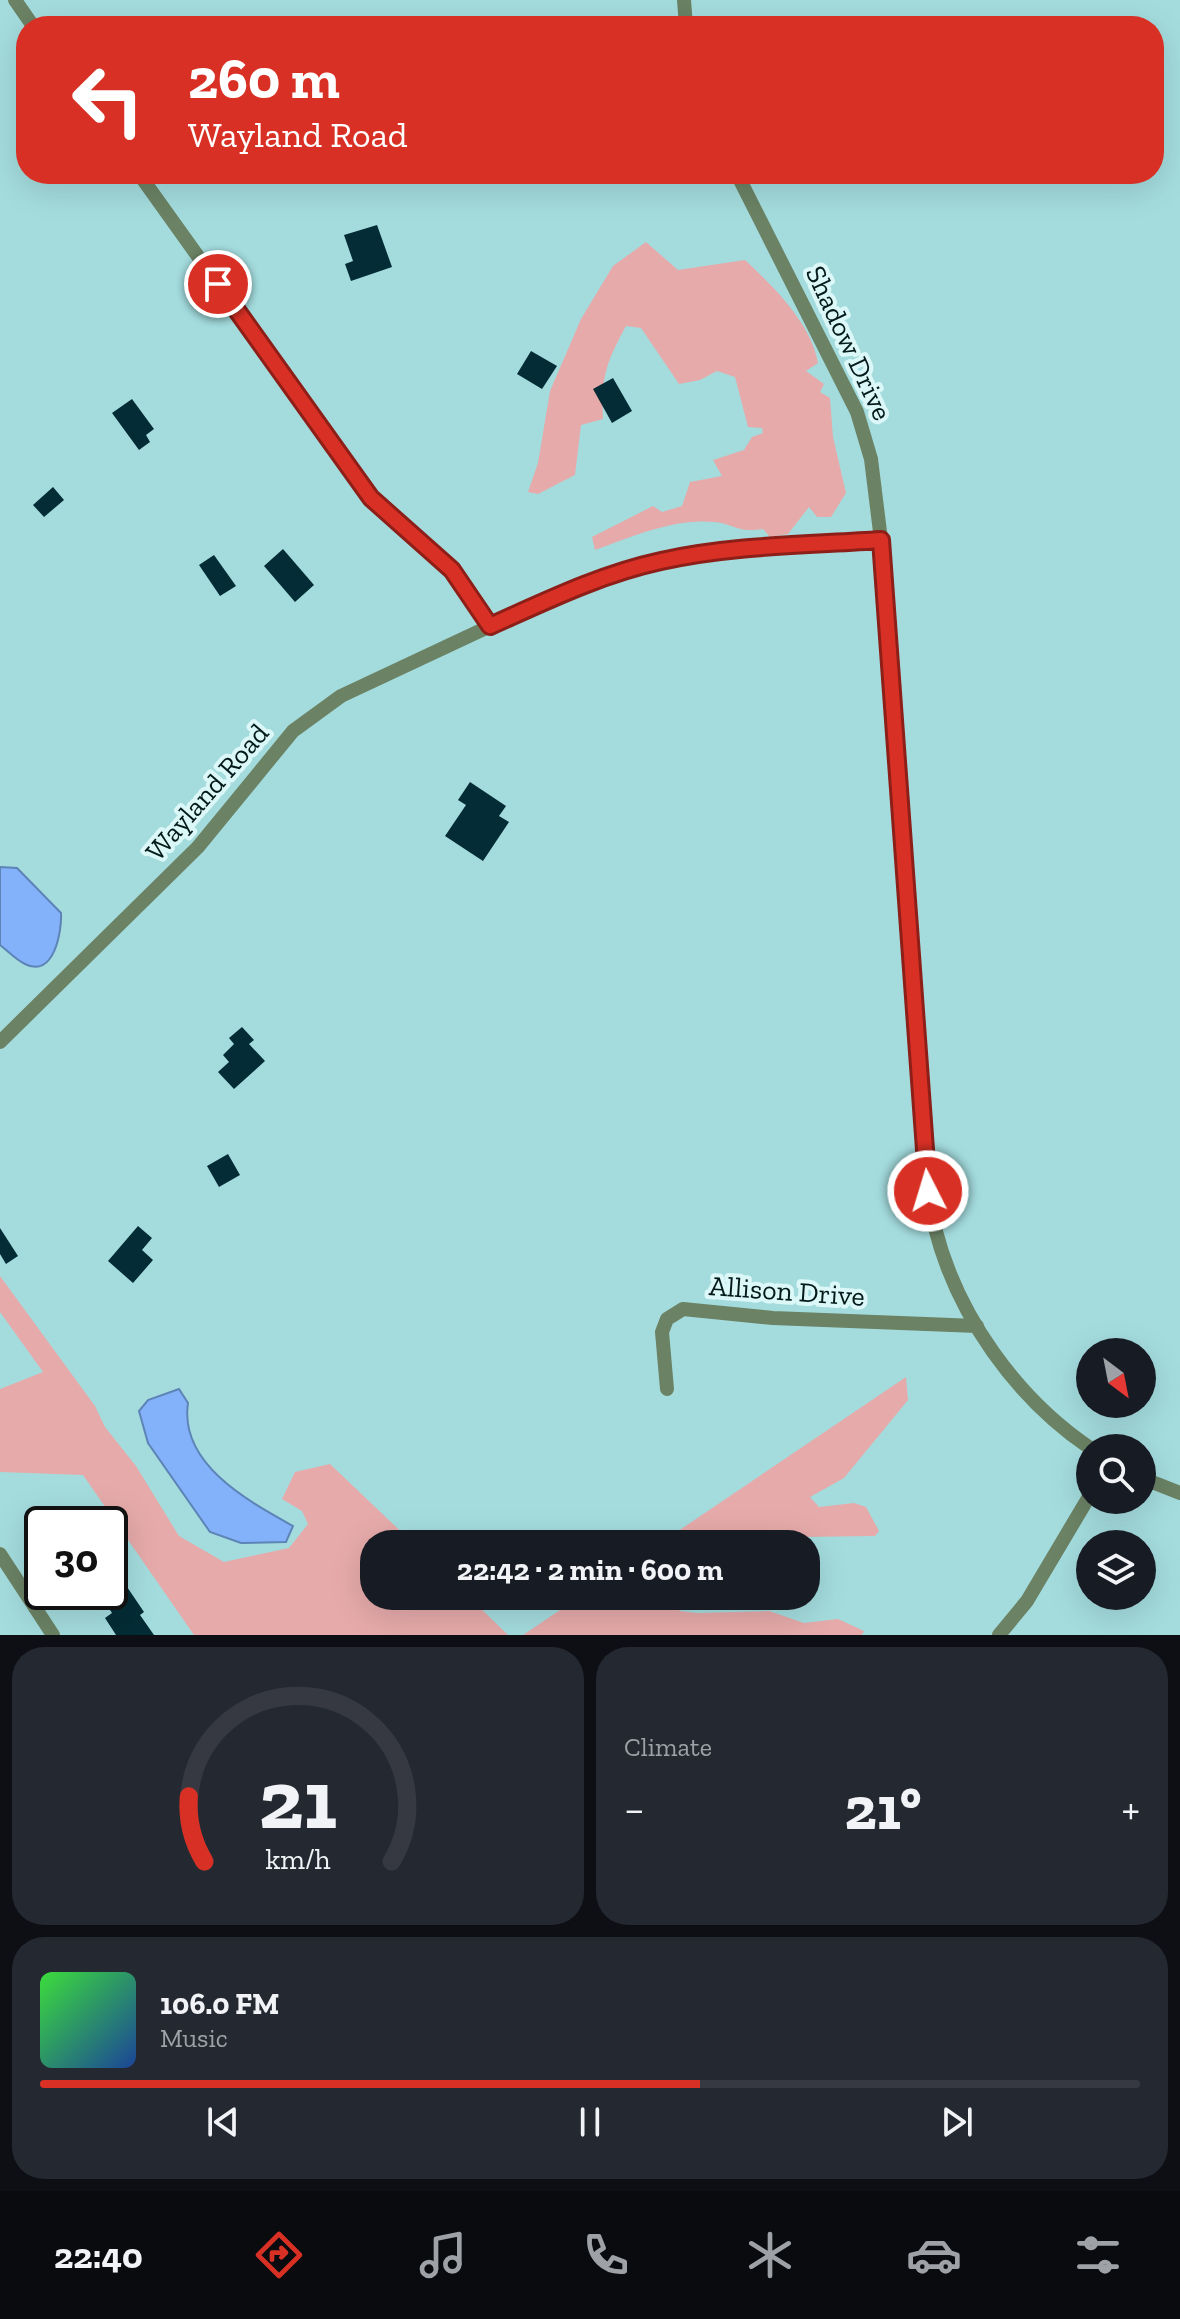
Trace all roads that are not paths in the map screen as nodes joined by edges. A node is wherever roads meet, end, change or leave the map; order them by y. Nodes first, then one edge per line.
1 (146, 184) edge
2 (742, 184) edge
3 (881, 540) junction
4 (490, 626) junction
5 (0, 1042) edge
6 (977, 1326) junction
7 (667, 1389) dead end
8 (1076, 1437) edge
9 (1156, 1484) edge
10 (1180, 1493) edge
11 (1079, 1514) edge
12 (0, 1554) edge
13 (53, 1635) edge
14 (999, 1635) edge

1 - 4 street
2 - 3 street, Shadow Drive
3 - 4 street, Wayland Road
3 - 6 street, Shadow Drive
4 - 5 street, Wayland Road
6 - 7 street, Allison Drive
6 - 8 street, Shadow Drive
9 - 10 street
11 - 14 street
12 - 13 street

